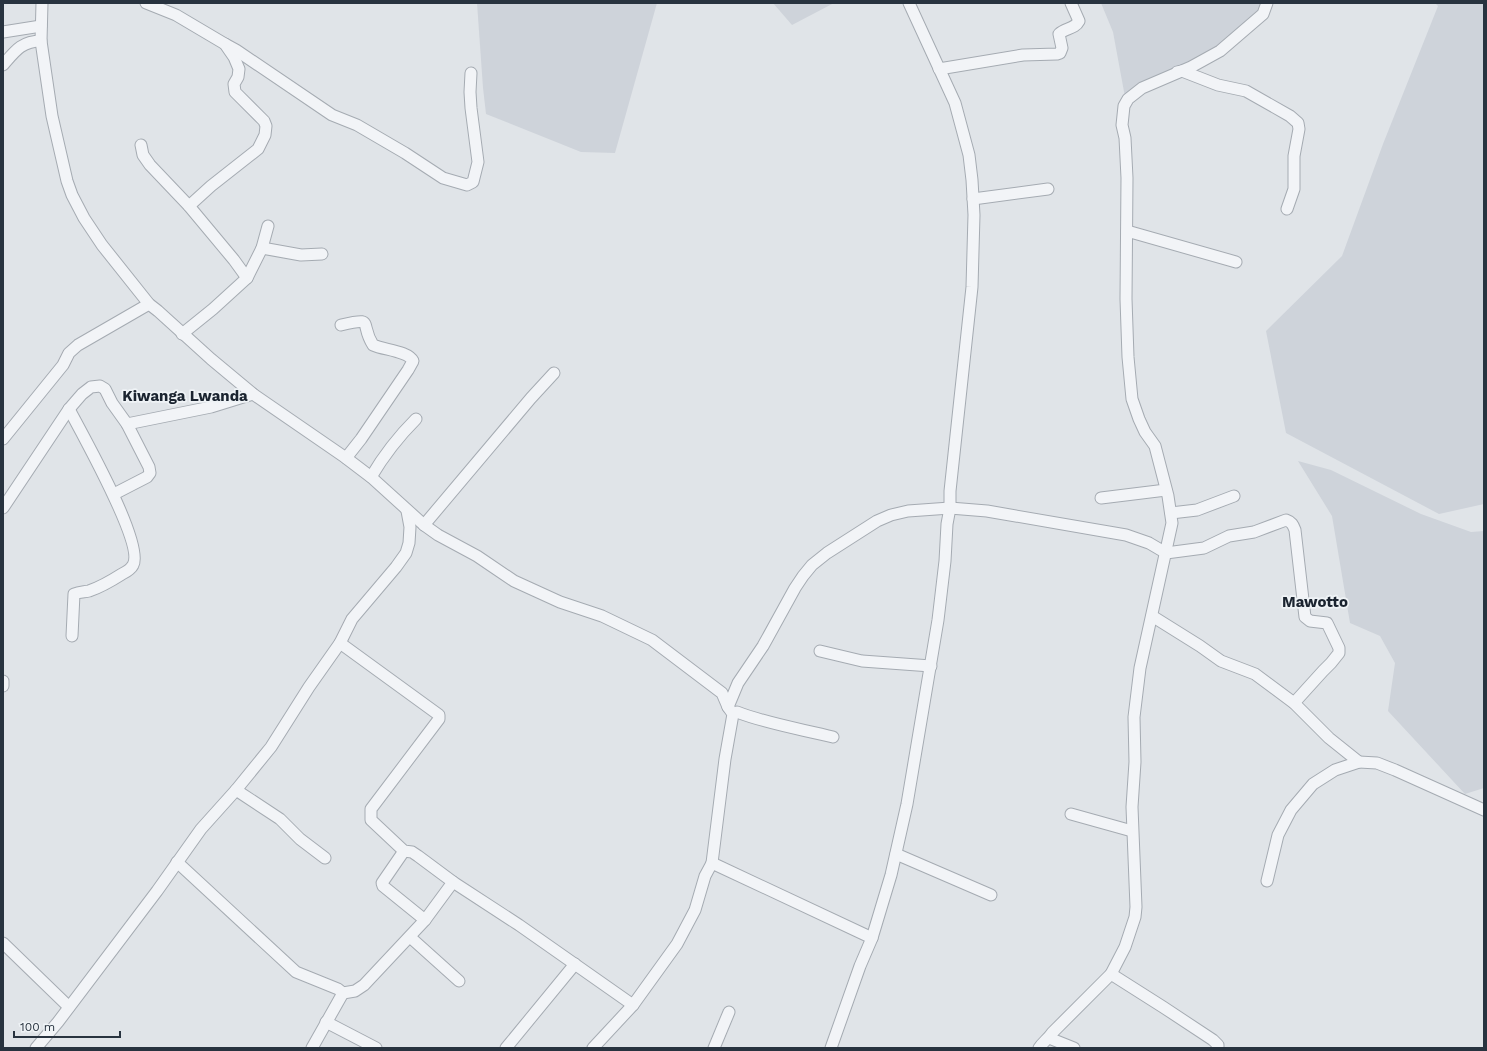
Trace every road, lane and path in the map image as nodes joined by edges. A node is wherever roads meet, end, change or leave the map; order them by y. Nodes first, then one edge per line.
1 (42, 3) edge
2 (146, 3) edge
3 (909, 3) edge
4 (1071, 3) edge
5 (1267, 3) edge
6 (41, 26) junction
7 (3, 32) edge
8 (41, 41) junction
9 (225, 44) junction
10 (3, 65) edge
11 (939, 69) junction
12 (472, 73) dead end
13 (1175, 73) junction
14 (141, 145) dead end
15 (1048, 190) dead end
16 (973, 199) junction
17 (190, 206) junction
18 (1287, 209) dead end
19 (268, 226) dead end
20 (1127, 231) junction
21 (262, 248) junction
22 (322, 254) dead end
23 (1236, 262) dead end
24 (247, 278) junction
25 (149, 304) junction
26 (341, 325) dead end
27 (182, 334) junction
28 (554, 373) dead end
29 (253, 394) junction
30 (69, 409) junction
31 (416, 418) dead end
32 (127, 424) junction
33 (3, 439) edge
34 (346, 458) junction
35 (371, 477) junction
36 (1166, 490) junction
37 (114, 494) junction
38 (1234, 496) dead end
39 (1101, 498) dead end
40 (3, 508) edge
41 (950, 508) junction
42 (407, 511) junction
43 (1170, 513) junction
44 (424, 526) junction
45 (1166, 553) junction
46 (1152, 616) junction
47 (72, 636) dead end
48 (340, 643) junction
49 (820, 651) dead end
50 (931, 666) junction
51 (3, 681) edge
52 (3, 686) edge
53 (1294, 703) junction
54 (730, 711) junction
55 (833, 737) dead end
56 (1359, 762) junction
57 (236, 790) junction
58 (1484, 810) edge
59 (1071, 814) dead end
60 (1132, 831) junction
61 (404, 851) junction
62 (896, 854) junction
63 (325, 858) dead end
64 (177, 862) junction
65 (712, 863) junction
66 (1267, 881) dead end
67 (453, 882) junction
68 (991, 895) dead end
69 (425, 920) junction
70 (410, 937) junction
71 (872, 938) junction
72 (3, 943) edge
73 (575, 964) junction
74 (1111, 974) junction
75 (459, 981) dead end
76 (343, 993) junction
77 (633, 1005) junction
78 (69, 1007) junction
79 (729, 1012) dead end
80 (326, 1022) junction
81 (1049, 1038) junction
82 (36, 1048) edge
83 (312, 1048) edge
84 (376, 1048) edge
85 (506, 1048) edge
86 (593, 1048) edge
87 (714, 1048) edge
88 (831, 1048) edge
89 (1039, 1048) edge
90 (1074, 1048) edge
91 (1218, 1048) edge

1 - 6 street
2 - 9 street
3 - 11 street
4 - 11 street
5 - 13 street
6 - 7 street
6 - 8 street
8 - 10 street
8 - 25 street
9 - 12 street
9 - 17 street
11 - 16 street
13 - 18 street
13 - 20 street
14 - 17 street
15 - 16 street
16 - 41 street
17 - 24 street
19 - 21 street
20 - 23 street
20 - 36 street
21 - 22 street
21 - 24 street
24 - 27 street
25 - 27 street
25 - 33 street
26 - 34 street
27 - 29 street
28 - 44 street
29 - 32 street
29 - 34 street
30 - 32 street
30 - 37 street
30 - 40 street
31 - 35 street
32 - 37 street
34 - 35 street
35 - 42 street
36 - 39 street
36 - 43 street
37 - 47 street
38 - 43 street
41 - 45 street
41 - 50 street
41 - 54 street
42 - 44 street
42 - 48 street
43 - 45 street
44 - 54 street
45 - 46 street
45 - 53 street
46 - 53 street
46 - 60 street
48 - 57 street
48 - 61 street
49 - 50 street
50 - 62 street
51 - 52 street
53 - 56 street
54 - 55 street
54 - 65 street
56 - 58 street
56 - 66 street
57 - 63 street
57 - 64 street
59 - 60 street
60 - 74 street
61 - 67 street
61 - 69 street
62 - 68 street
62 - 71 street
64 - 76 street
64 - 78 street
65 - 71 street
65 - 77 street
67 - 69 street
67 - 73 street
69 - 70 street
70 - 75 street
70 - 76 street
71 - 88 street
72 - 78 street
73 - 77 street
73 - 85 street
74 - 81 street
74 - 91 street
76 - 80 street
77 - 86 street
78 - 82 street
79 - 87 street
80 - 83 street
80 - 84 street
81 - 89 street
81 - 90 street

